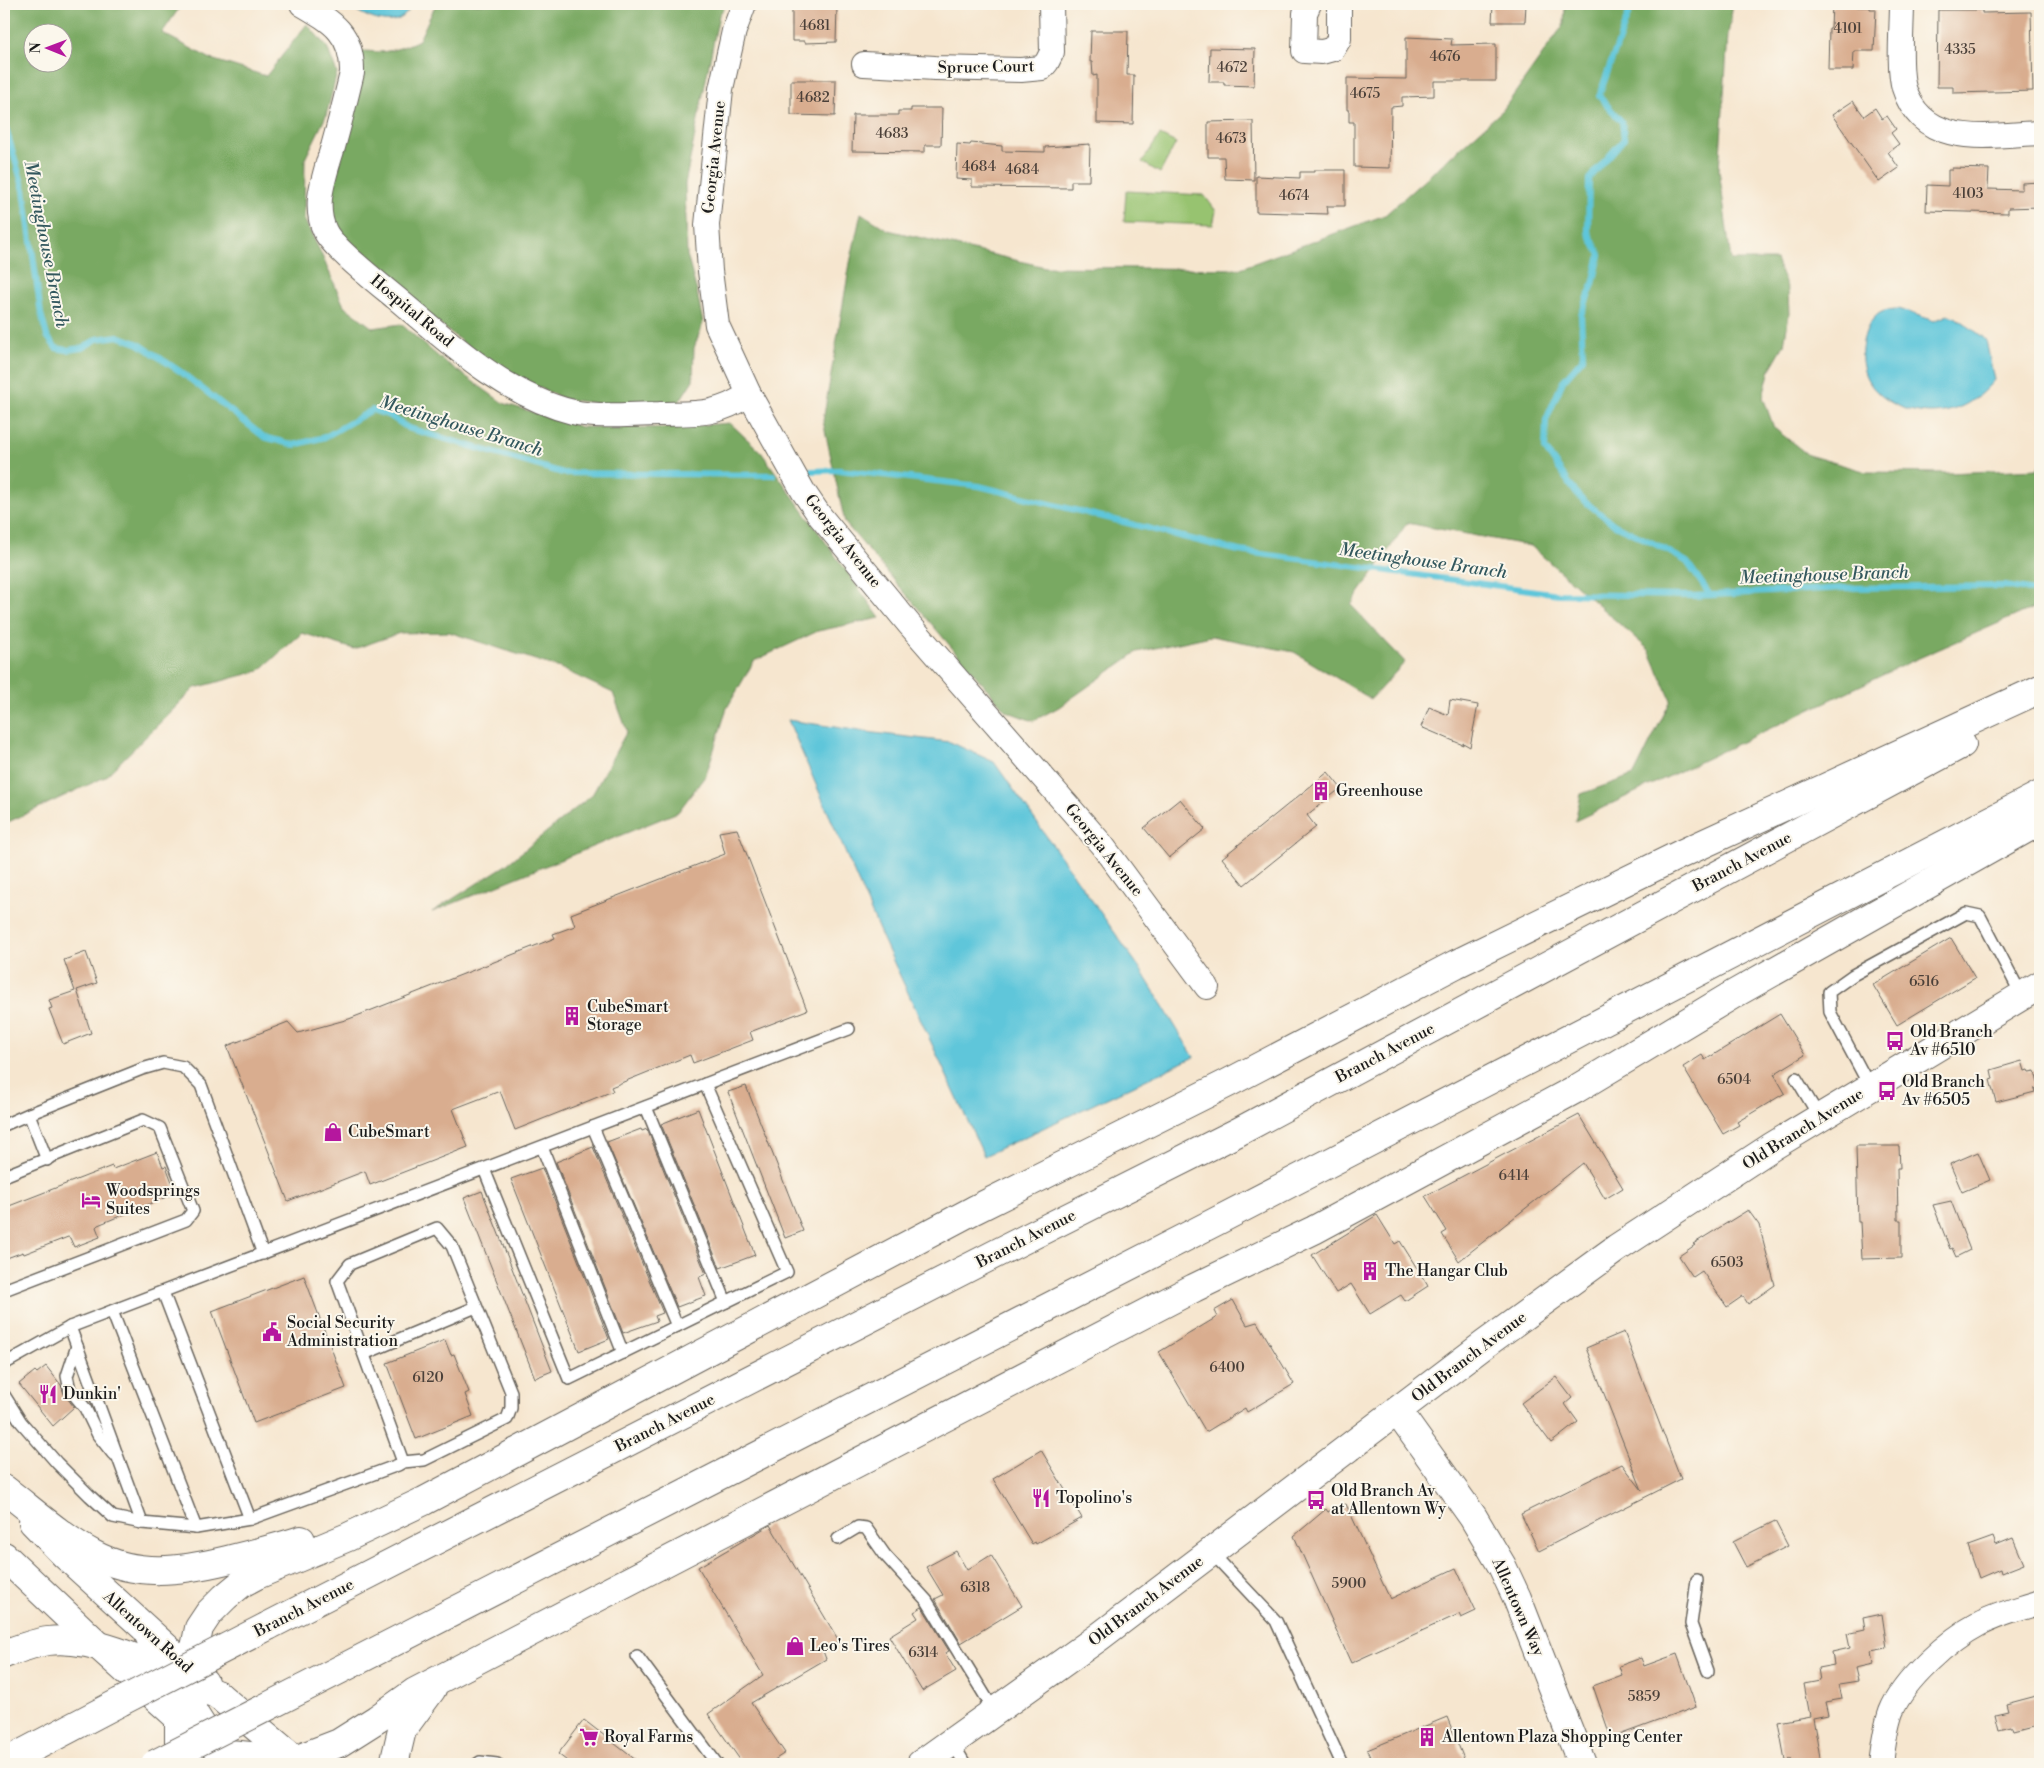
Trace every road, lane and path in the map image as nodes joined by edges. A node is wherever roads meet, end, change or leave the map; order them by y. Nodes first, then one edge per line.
1 (302, 4) edge
2 (744, 4) edge
3 (1051, 4) edge
4 (1309, 4) edge
5 (1339, 4) edge
6 (1902, 4) edge
7 (864, 64) dead end
8 (2040, 133) edge
9 (749, 394) junction
10 (2040, 689) edge
11 (2040, 702) edge
12 (2040, 795) edge
13 (2040, 821) edge
14 (1207, 987) dead end
15 (2031, 990) edge
16 (849, 1029) dead end
17 (1796, 1078) dead end
18 (705, 1084) junction
19 (1870, 1087) junction
20 (646, 1107) junction
21 (30, 1114) junction
22 (1820, 1118) junction
23 (4, 1125) edge
24 (593, 1127) junction
25 (542, 1147) junction
26 (47, 1160) junction
27 (484, 1169) junction
28 (4, 1176) edge
29 (263, 1254) junction
30 (4, 1290) edge
31 (163, 1292) junction
32 (726, 1302) junction
33 (476, 1306) junction
34 (112, 1312) junction
35 (677, 1326) junction
36 (70, 1327) junction
37 (76, 1346) junction
38 (623, 1353) junction
39 (364, 1354) junction
40 (4, 1364) edge
41 (4, 1395) edge
42 (1398, 1412) junction
43 (403, 1462) junction
44 (120, 1463) junction
45 (480, 1472) junction
46 (4, 1491) edge
47 (250, 1519) junction
48 (142, 1523) junction
49 (196, 1528) junction
50 (838, 1538) dead end
51 (1211, 1552) junction
52 (4, 1556) edge
53 (1697, 1580) dead end
54 (2040, 1602) edge
55 (98, 1646) junction
56 (4, 1654) edge
57 (637, 1656) dead end
58 (1708, 1671) dead end
59 (181, 1675) junction
60 (437, 1681) junction
61 (995, 1712) junction
62 (179, 1719) junction
63 (959, 1753) edge
64 (225, 1759) edge
65 (4, 1762) edge
66 (297, 1762) edge
67 (155, 1764) edge
68 (179, 1764) edge
69 (394, 1764) edge
70 (478, 1764) edge
71 (497, 1764) edge
72 (717, 1764) edge
73 (922, 1764) edge
74 (1342, 1764) edge
75 (1582, 1764) edge
76 (1881, 1764) edge

1 - 9 street, Hospital Road
2 - 9 street, Georgia Avenue
3 - 7 street, Spruce Court
4 - 5 street
6 - 8 street
9 - 14 street, Georgia Avenue
10 - 45 main road
11 - 65 main road, Branch Avenue, bridge
12 - 67 main road, bridge
13 - 60 main road
15 - 19 main road, Old Branch Avenue
15 - 19 lane
16 - 18 lane
17 - 22 lane
18 - 20 lane
18 - 32 lane
19 - 22 main road, Old Branch Avenue
20 - 24 lane
20 - 32 lane
21 - 23 lane
21 - 26 lane
21 - 29 lane
22 - 42 main road, Old Branch Avenue
24 - 25 lane
24 - 35 lane
25 - 27 lane
25 - 38 lane
26 - 28 lane
26 - 30 lane
27 - 29 lane
27 - 38 lane
29 - 31 lane
31 - 34 lane
31 - 47 lane
32 - 35 lane
33 - 39 lane
33 - 39 lane
33 - 43 lane
34 - 36 lane
34 - 49 lane
35 - 38 lane
36 - 37 lane
36 - 40 lane
37 - 44 lane
37 - 44 lane
39 - 43 lane
41 - 48 lane
42 - 51 main road, Old Branch Avenue
42 - 75 main road, Allentown Way
43 - 47 lane
44 - 48 lane
45 - 46 main road
45 - 59 main road
46 - 59 main road, Allentown Road
47 - 49 lane
48 - 49 lane
50 - 61 lane
51 - 61 main road, Old Branch Avenue
51 - 74 lane
52 - 55 main road
53 - 58 lane
54 - 76 street
55 - 56 main road
55 - 59 main road
55 - 62 main road
57 - 72 lane
59 - 62 main road
59 - 64 main road
59 - 66 main road, Allentown Road
60 - 66 main road
60 - 69 main road
61 - 63 main road, Old Branch Avenue
62 - 64 main road
62 - 68 main road
63 - 73 main road, Old Branch Avenue
64 - 66 main road
70 - 71 lane

